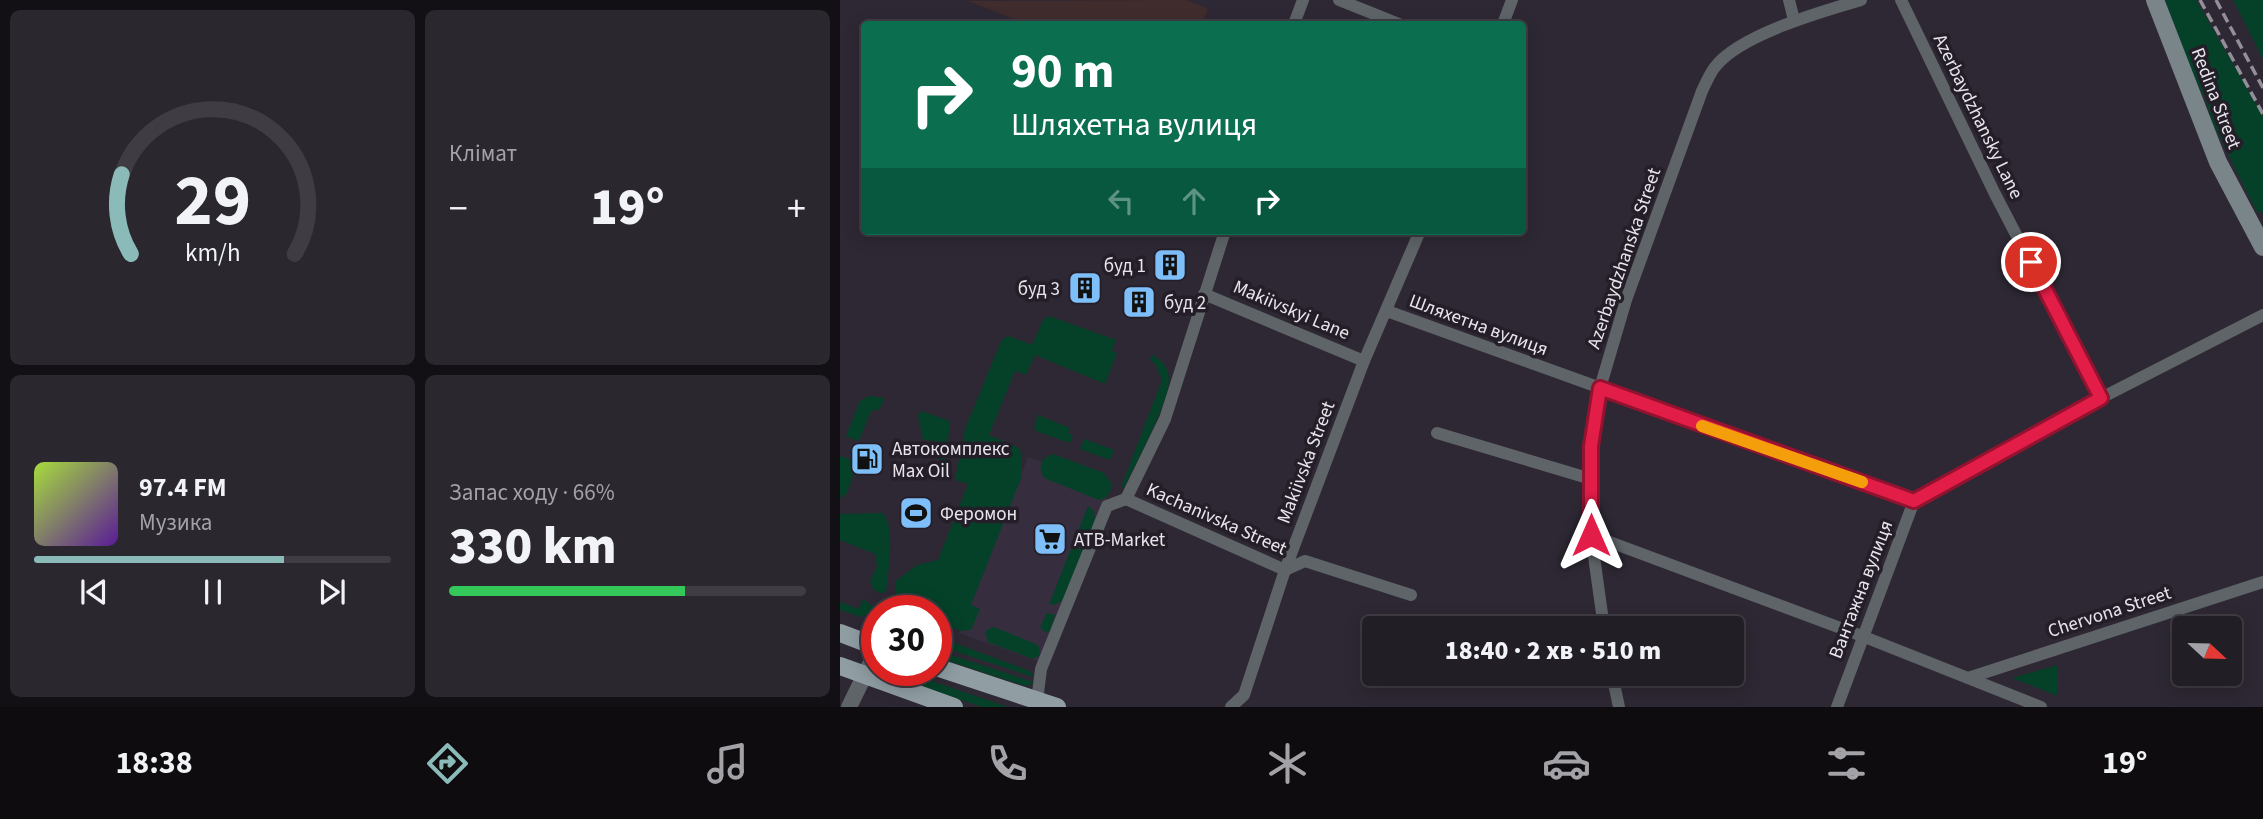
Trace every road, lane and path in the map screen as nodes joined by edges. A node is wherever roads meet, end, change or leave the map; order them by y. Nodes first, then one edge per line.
1 (1303, 0) edge
2 (1339, 0) edge
3 (1512, 0) edge
4 (1789, 0) edge
5 (1861, 0) edge
6 (1901, 0) edge
7 (2155, 0) edge
8 (1794, 20) junction
9 (1295, 21) edge
10 (1392, 21) edge
11 (1504, 21) edge
12 (1224, 235) edge
13 (1418, 235) edge
14 (2263, 247) edge
15 (1204, 294) junction
16 (1387, 311) junction
17 (2263, 315) edge
18 (1364, 361) junction
19 (1600, 388) junction
20 (2101, 398) junction
21 (1437, 433) dead end
22 (1591, 479) junction
23 (1126, 499) junction
24 (1914, 501) junction
25 (1591, 535) junction
26 (1285, 570) junction
27 (2263, 582) edge
28 (1411, 596) dead end
29 (1602, 616) edge
30 (840, 633) edge
31 (1862, 636) junction
32 (861, 642) edge
33 (840, 666) edge
34 (952, 672) edge
35 (861, 674) edge
36 (1968, 678) junction
37 (861, 681) edge
38 (895, 686) edge
39 (1615, 686) edge
40 (1037, 701) junction
41 (849, 707) edge
42 (954, 707) edge
43 (1057, 707) edge
44 (1231, 707) edge
45 (1619, 707) edge
46 (1838, 707) edge
47 (2041, 707) edge

1 - 9 street
2 - 10 street
3 - 11 street
4 - 8 street
5 - 8 street, Azerbaydzhanska Street
6 - 20 street, Azerbaydzhansky Lane
7 - 14 main road, Redina Street
8 - 19 street, Azerbaydzhanska Street
12 - 15 street, Kachanivska Street
13 - 16 street, Makiivska Street
15 - 18 street, Makiivskyi Lane
15 - 23 street, Kachanivska Street
16 - 18 street, Makiivska Street
16 - 19 street, Шляхетна вулиця
17 - 20 street
18 - 26 street, Makiivska Street
19 - 22 street, Azerbaydzhanska Street
19 - 24 street, Шляхетна вулиця
20 - 24 street
21 - 22 street
22 - 25 street, Azerbaydzhanska Street
23 - 26 street, Kachanivska Street
23 - 40 street, Kachanivska Street
24 - 31 street, Вантажна вулиця
25 - 29 street, Azerbaydzhanska Street
25 - 31 street
26 - 28 street, Kachanivska Street
26 - 44 street, Makiivska Street
27 - 36 street, Chervona Street
30 - 32 main road
31 - 36 street
31 - 46 street, Вантажна вулиця
33 - 35 main road
34 - 40 main road
36 - 47 street
37 - 41 street
38 - 42 main road
39 - 45 street
40 - 43 main road

